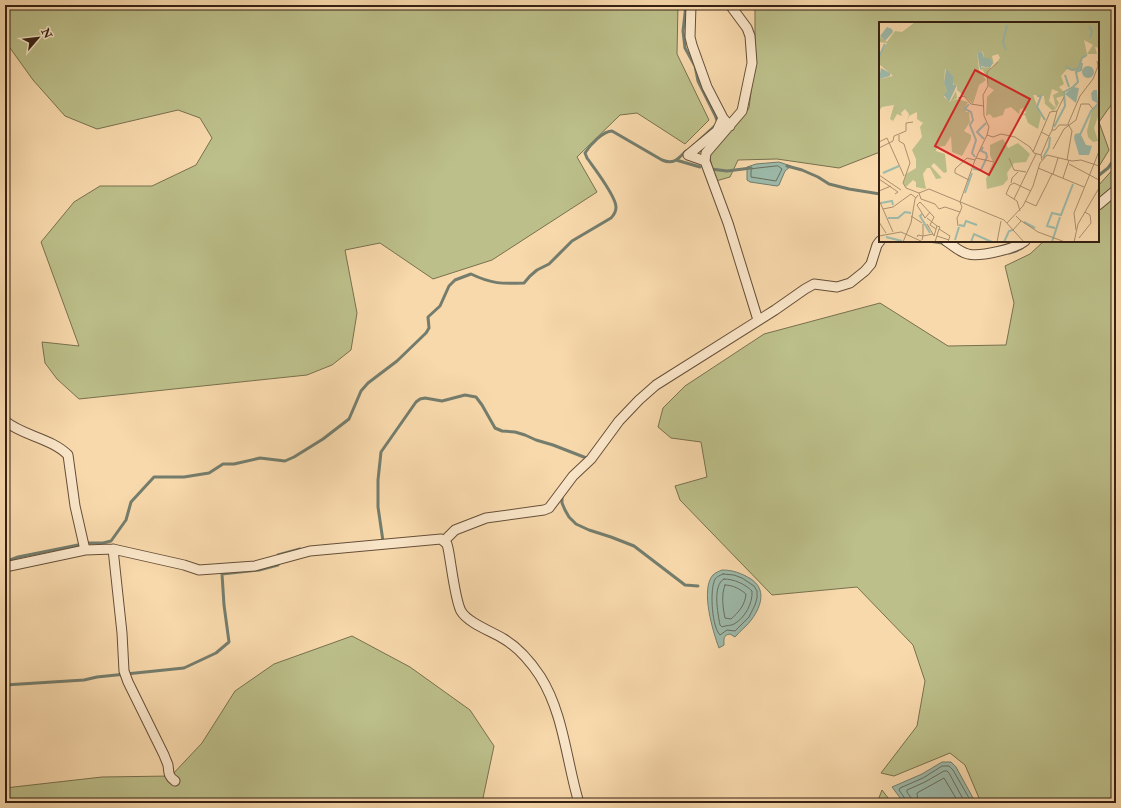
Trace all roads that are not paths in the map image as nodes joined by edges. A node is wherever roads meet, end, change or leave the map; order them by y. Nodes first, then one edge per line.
1 (691, 5) edge
2 (730, 5) edge
3 (723, 118) junction
4 (730, 126) junction
5 (705, 161) junction
6 (1116, 190) edge
7 (1099, 204) edge
8 (879, 242) edge
9 (947, 242) edge
10 (1023, 242) edge
11 (758, 320) junction
12 (5, 421) edge
13 (444, 541) junction
14 (84, 546) junction
15 (113, 549) junction
16 (5, 567) edge
17 (175, 781) dead end
18 (579, 803) edge

1 - 3 street
2 - 4 street
3 - 4 street
3 - 5 street
4 - 5 street
5 - 11 street
6 - 7 street
8 - 11 street
9 - 10 street
11 - 13 street
12 - 14 street
13 - 15 street
13 - 18 street
14 - 15 street
14 - 16 street
15 - 17 street

